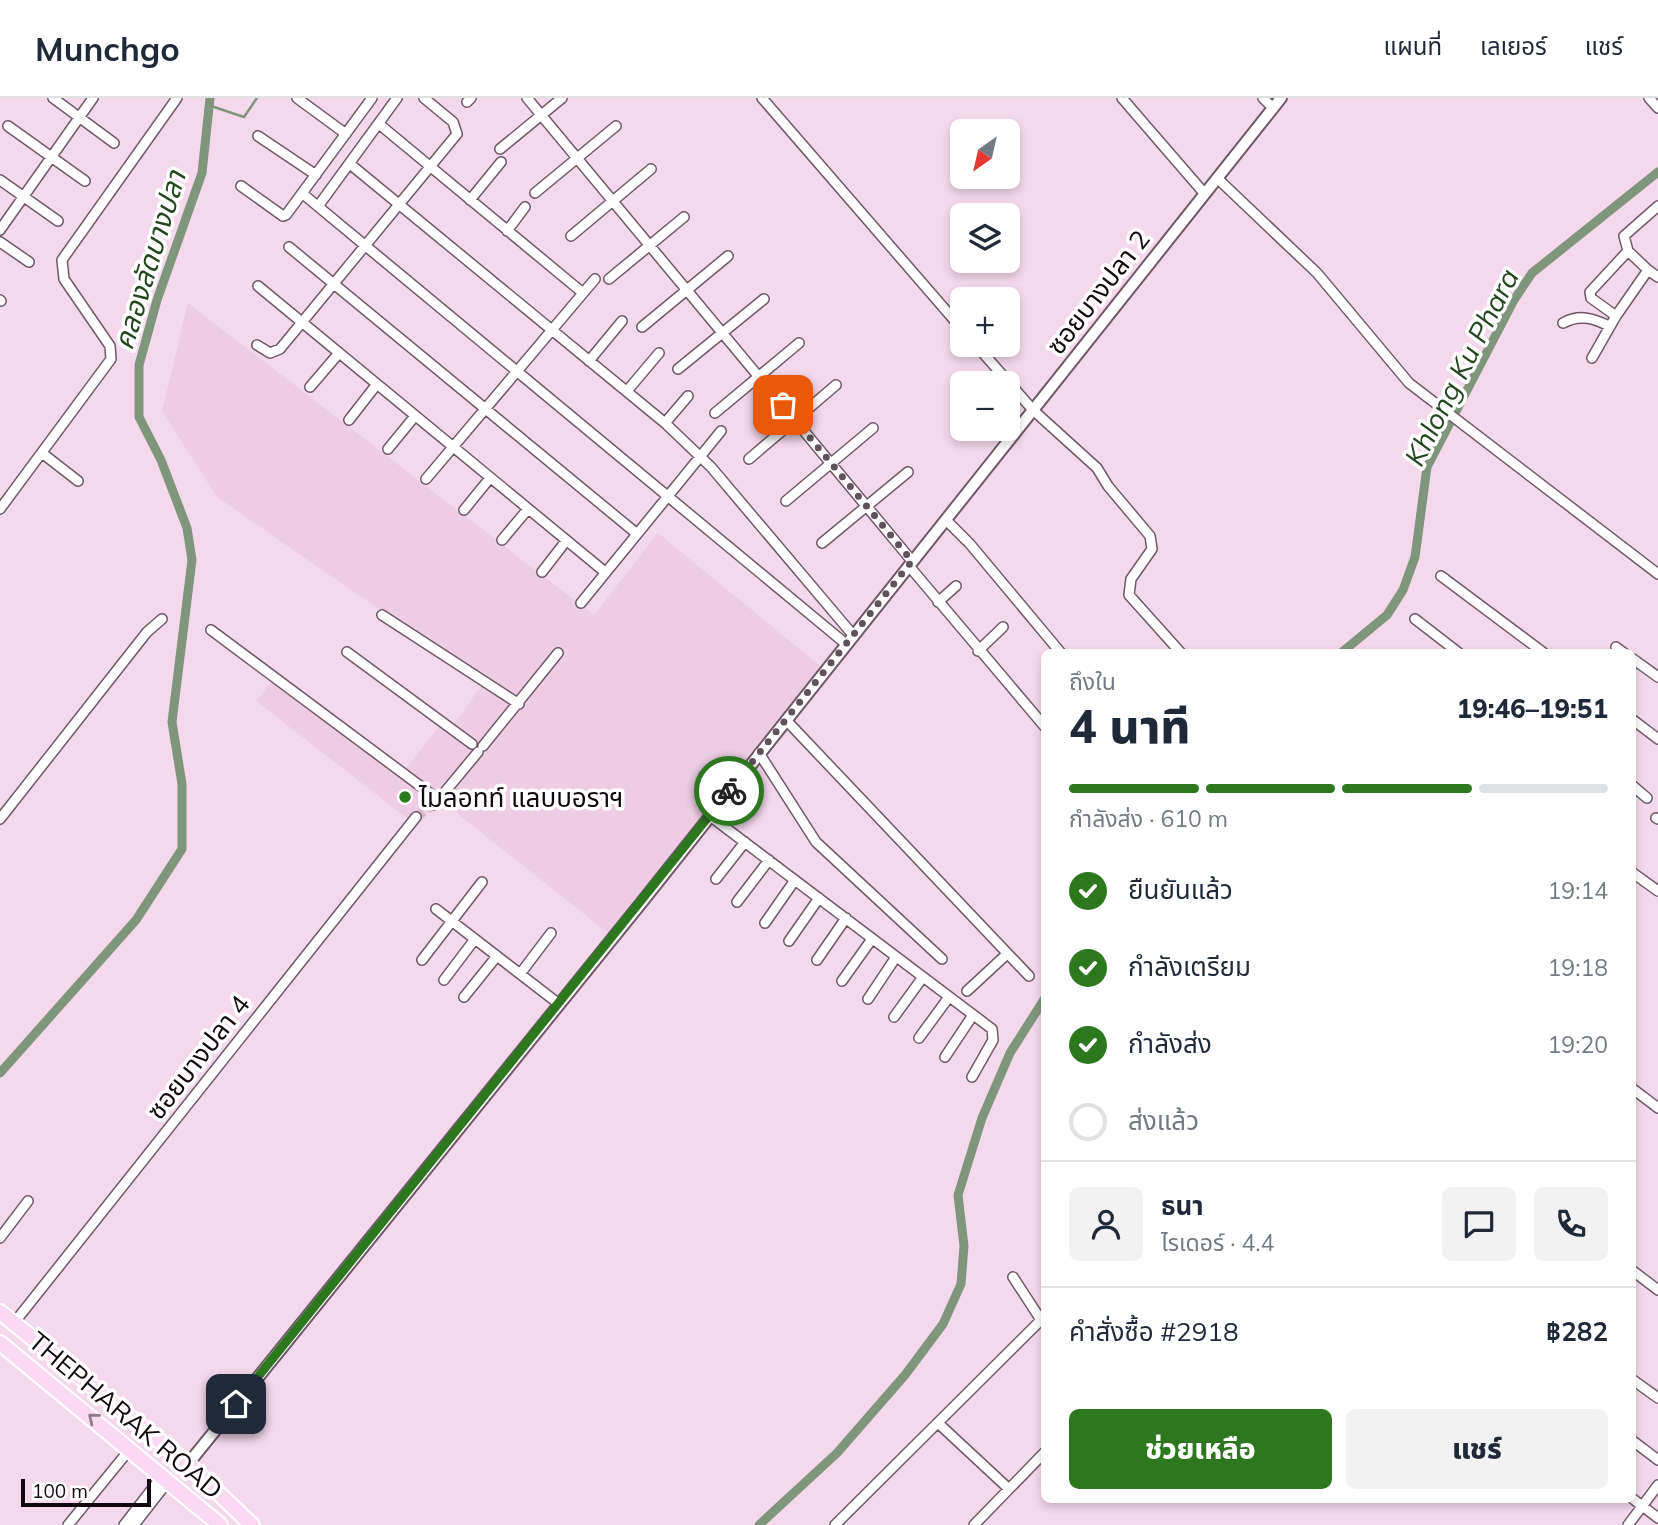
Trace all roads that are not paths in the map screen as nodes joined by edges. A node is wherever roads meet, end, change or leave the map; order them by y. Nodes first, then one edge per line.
1 (52, 98) edge
2 (93, 98) edge
3 (177, 98) edge
4 (297, 98) edge
5 (372, 98) edge
6 (397, 98) edge
7 (424, 98) edge
8 (527, 98) edge
9 (562, 98) edge
10 (762, 98) edge
11 (1122, 98) edge
12 (1263, 98) edge
13 (1649, 98) edge
14 (1278, 101) edge
15 (1658, 108) edge
16 (541, 115) junction
17 (79, 117) junction
18 (379, 124) junction
19 (8, 126) dead end
20 (616, 126) dead end
21 (346, 134) junction
22 (258, 136) dead end
23 (114, 143) dead end
24 (500, 149) dead end
25 (51, 157) junction
26 (578, 158) junction
27 (501, 162) dead end
28 (350, 164) junction
29 (432, 167) junction
30 (652, 169) dead end
31 (316, 175) junction
32 (1217, 178) junction
33 (0, 180) edge
34 (85, 181) dead end
35 (240, 186) dead end
36 (535, 193) dead end
37 (1204, 193) junction
38 (303, 194) junction
39 (24, 197) junction
40 (470, 200) junction
41 (614, 201) junction
42 (401, 204) junction
43 (319, 205) junction
44 (1658, 206) edge
45 (525, 207) dead end
46 (684, 217) dead end
47 (58, 220) dead end
48 (0, 230) edge
49 (507, 231) junction
50 (571, 236) dead end
51 (0, 242) edge
52 (366, 243) junction
53 (650, 246) junction
54 (289, 247) dead end
55 (1628, 251) junction
56 (728, 256) dead end
57 (29, 262) dead end
58 (1648, 270) junction
59 (1658, 278) edge
60 (595, 279) dead end
61 (609, 279) dead end
62 (333, 283) junction
63 (258, 286) dead end
64 (686, 289) junction
65 (583, 293) junction
66 (764, 299) dead end
67 (950, 315) edge
68 (1616, 316) junction
69 (302, 321) junction
70 (622, 321) dead end
71 (1563, 323) dead end
72 (1609, 326) junction
73 (642, 327) dead end
74 (552, 331) junction
75 (722, 332) junction
76 (799, 342) dead end
77 (257, 345) dead end
78 (340, 353) junction
79 (659, 354) dead end
80 (987, 357) edge
81 (1592, 358) dead end
82 (589, 361) junction
83 (678, 369) dead end
84 (517, 370) junction
85 (759, 376) junction
86 (377, 384) junction
87 (836, 386) dead end
88 (310, 387) dead end
89 (627, 391) junction
90 (688, 396) dead end
91 (484, 409) junction
92 (1033, 410) junction
93 (715, 413) dead end
94 (415, 416) junction
95 (794, 419) junction
96 (349, 420) dead end
97 (665, 424) junction
98 (873, 428) dead end
99 (721, 431) dead end
100 (453, 447) junction
101 (388, 449) dead end
102 (42, 453) junction
103 (701, 457) junction
104 (749, 459) dead end
105 (831, 463) junction
106 (908, 472) dead end
107 (491, 478) junction
108 (426, 479) dead end
109 (78, 481) dead end
110 (668, 494) junction
111 (786, 501) dead end
112 (867, 506) junction
113 (0, 509) edge
114 (528, 509) junction
115 (464, 510) dead end
116 (946, 520) junction
117 (636, 533) junction
118 (502, 540) dead end
119 (566, 541) junction
120 (822, 544) dead end
121 (911, 564) junction
122 (542, 572) dead end
123 (604, 572) junction
124 (1658, 575) edge
125 (1441, 576) dead end
126 (956, 586) dead end
127 (938, 602) junction
128 (581, 603) dead end
129 (834, 612) junction
130 (382, 615) dead end
131 (162, 619) dead end
132 (1415, 619) dead end
133 (824, 625) junction
134 (1003, 627) dead end
135 (211, 630) dead end
136 (849, 639) junction
137 (1058, 649) edge
138 (1177, 649) edge
139 (1454, 649) edge
140 (1539, 649) edge
141 (978, 650) junction
142 (347, 652) dead end
143 (558, 653) dead end
144 (1636, 661) edge
145 (1658, 677) edge
146 (519, 704) junction
147 (786, 720) junction
148 (1041, 722) edge
149 (1636, 722) edge
150 (1658, 739) edge
151 (478, 747) junction
152 (759, 753) junction
153 (1636, 789) edge
154 (1647, 798) dead end
155 (710, 816) junction
156 (416, 817) tunnel mouth
157 (0, 819) edge
158 (745, 842) junction
159 (769, 860) junction
160 (1636, 875) edge
161 (716, 879) dead end
162 (795, 880) junction
163 (482, 882) dead end
164 (1658, 891) edge
165 (819, 898) junction
166 (737, 902) dead end
167 (436, 909) dead end
168 (846, 918) junction
169 (453, 921) junction
170 (765, 923) dead end
171 (551, 933) dead end
172 (475, 939) junction
173 (872, 939) junction
174 (789, 941) dead end
175 (1007, 954) junction
176 (497, 956) junction
177 (896, 957) junction
178 (942, 959) dead end
179 (422, 960) dead end
180 (817, 960) dead end
181 (520, 974) junction
182 (1029, 976) dead end
183 (923, 977) junction
184 (444, 979) dead end
185 (842, 981) dead end
186 (967, 991) dead end
187 (464, 997) dead end
188 (949, 997) junction
189 (868, 999) dead end
190 (559, 1004) junction
191 (973, 1015) junction
192 (894, 1017) dead end
193 (919, 1038) dead end
194 (945, 1057) dead end
195 (972, 1077) dead end
196 (1636, 1091) edge
197 (1658, 1108) edge
198 (28, 1200) dead end
199 (0, 1238) edge
200 (1636, 1273) edge
201 (1013, 1277) dead end
202 (1658, 1290) edge
203 (1041, 1315) edge
204 (6, 1316) edge
205 (1041, 1320) edge
206 (0, 1343) edge
207 (1636, 1382) edge
208 (1658, 1398) edge
209 (938, 1423) junction
210 (1636, 1443) edge
211 (130, 1449) junction
212 (1041, 1456) edge
213 (1658, 1460) edge
214 (188, 1464) junction
215 (166, 1478) junction
216 (1658, 1485) edge
217 (1009, 1489) junction
218 (1636, 1501) edge
219 (1643, 1507) junction
220 (1658, 1518) edge
221 (68, 1525) edge
222 (124, 1525) edge
223 (134, 1525) edge
224 (220, 1525) edge
225 (252, 1525) edge
226 (835, 1525) edge
227 (974, 1525) edge
228 (1628, 1525) edge

1 - 17 street
2 - 17 street
3 - 102 street
4 - 21 street
5 - 21 street
6 - 18 street
7 - 29 street
8 - 16 street
9 - 16 street
10 - 67 street
11 - 37 street
12 - 14 street
13 - 15 street
14 - 32 street, ซอยบางปลา 2
16 - 24 street
16 - 26 street
17 - 23 street
17 - 25 street
18 - 28 street
18 - 29 street
19 - 25 street
20 - 26 street
21 - 31 street
22 - 31 street
25 - 34 street
25 - 39 street
26 - 36 street
26 - 41 street
27 - 40 street
28 - 42 street
28 - 43 street
29 - 40 street
29 - 42 street
30 - 41 street
31 - 38 street
32 - 37 street, ซอยบางปลา 2
32 - 124 street
33 - 39 street
35 - 38 street
37 - 92 street, ซอยบางปลา 2
38 - 43 street
39 - 47 street
39 - 48 street
40 - 49 street
41 - 50 street
41 - 53 street
42 - 52 street
42 - 74 street
43 - 52 street
44 - 55 street
45 - 49 street
46 - 53 street
49 - 65 street
51 - 57 street
52 - 62 street
52 - 84 street
53 - 61 street
53 - 64 street
54 - 62 street
55 - 58 street
55 - 68 street
56 - 64 street
58 - 59 street
58 - 68 street
60 - 65 street
62 - 69 street
62 - 91 street
63 - 69 street
64 - 73 street
64 - 75 street
65 - 74 street
66 - 75 street
68 - 72 street
69 - 77 street
69 - 78 street
70 - 82 street
71 - 72 street
72 - 81 street
74 - 82 street
74 - 84 street
75 - 83 street
75 - 85 street
76 - 85 street
78 - 86 street
78 - 88 street
79 - 89 street
80 - 92 street
82 - 89 street
84 - 91 street
84 - 110 street
85 - 93 street
85 - 95 street
86 - 94 street
86 - 96 street
87 - 95 street
89 - 97 street
90 - 97 street
91 - 100 street
91 - 117 street
92 - 116 street, ซอยบางปลา 2
92 - 138 street
94 - 100 street
94 - 101 street
95 - 104 street
95 - 105 street
97 - 103 street
98 - 105 street
99 - 103 street
100 - 107 street
100 - 108 street
102 - 109 street
102 - 113 street
103 - 110 street
103 - 129 street
105 - 111 street
105 - 112 street
106 - 112 street
107 - 114 street
107 - 115 street
110 - 117 street
110 - 133 street
112 - 120 street
112 - 121 street
114 - 118 street
114 - 119 street
116 - 121 street, ซอยบางปลา 2
116 - 137 street
117 - 123 street
119 - 122 street
119 - 123 street
121 - 127 street
121 - 136 street, ซอยบางปลา 2
123 - 128 street
125 - 140 street
126 - 127 street
127 - 141 street
129 - 133 street
129 - 136 street
130 - 146 street
131 - 157 street
132 - 139 street
133 - 136 street
134 - 141 street
135 - 151 street
136 - 147 street, ซอยบางปลา 2
141 - 148 street
142 - 151 street
143 - 146 street
144 - 145 street
146 - 151 street
147 - 152 street, ซอยบางปลา 2
147 - 175 street
149 - 150 street
152 - 155 street, ซอยบางปลา 2
152 - 178 street
153 - 154 street
155 - 158 street
155 - 190 street, ซอยบางปลา 2
156 - 204 street, ซอยบางปลา 4
158 - 159 street
158 - 161 street
159 - 162 street
159 - 166 street
160 - 164 street
162 - 165 street
162 - 170 street
163 - 169 street
165 - 168 street
165 - 174 street
167 - 169 street
168 - 173 street
168 - 180 street
169 - 172 street
169 - 179 street
171 - 181 street
172 - 176 street
172 - 184 street
173 - 177 street
173 - 185 street
175 - 182 street
175 - 186 street
176 - 181 street
176 - 187 street
177 - 183 street
177 - 189 street
181 - 190 street
183 - 188 street
183 - 192 street
188 - 191 street
188 - 193 street
190 - 214 street, ซอยบางปลา 2
191 - 194 street
191 - 195 street
196 - 197 street
198 - 199 street
200 - 202 street
201 - 203 street
204 - 214 main road, THEPHARAK ROAD
205 - 209 street
211 -> 206 main road, THEPHARAK ROAD
207 - 208 street
209 - 217 street
209 - 226 street
210 - 213 street
211 - 215 main road, THEPHARAK ROAD
211 - 221 street
212 - 217 street
214 - 225 main road, THEPHARAK ROAD
215 - 222 street
215 - 223 street
215 - 224 main road, THEPHARAK ROAD
216 - 219 street
217 - 227 street
218 - 219 street
219 - 220 street
219 - 228 street

